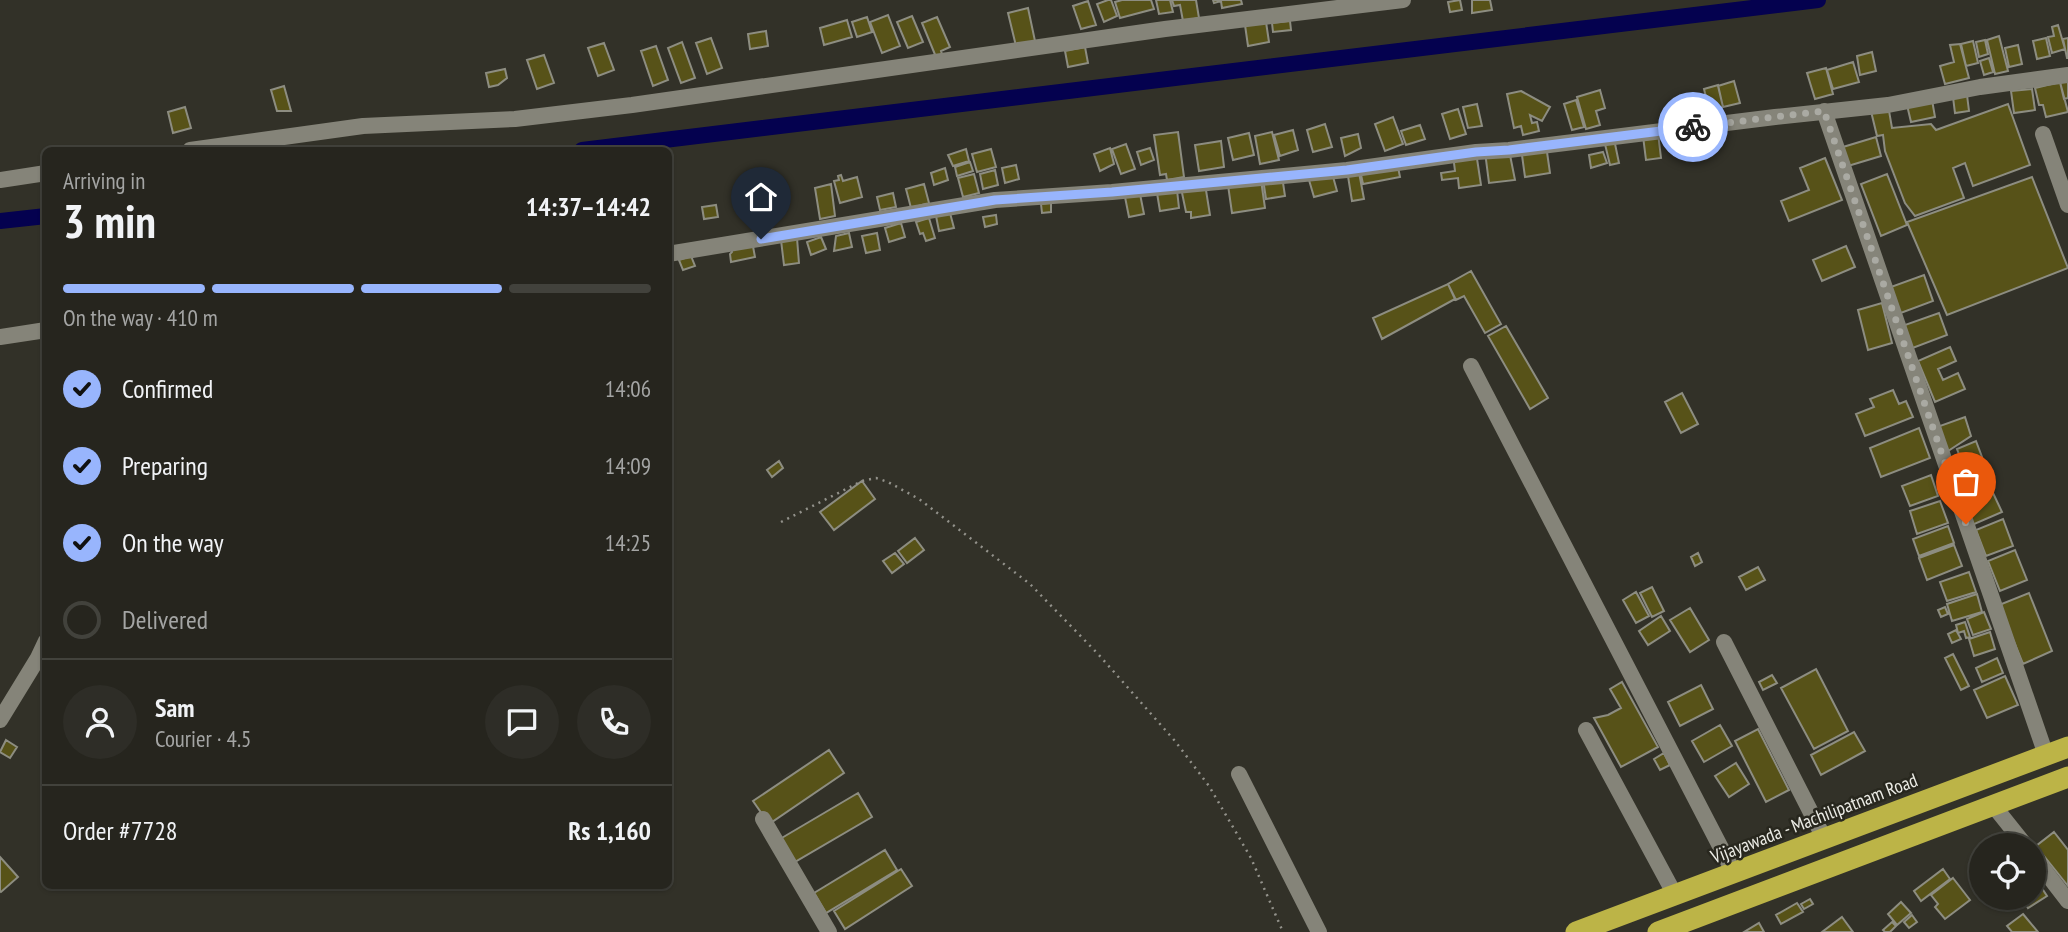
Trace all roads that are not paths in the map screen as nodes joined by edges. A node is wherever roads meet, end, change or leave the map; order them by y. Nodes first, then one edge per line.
1 (1403, 0) edge
2 (2068, 75) edge
3 (1824, 111) junction
4 (2043, 134) dead end
5 (212, 147) edge
6 (42, 174) edge
7 (0, 180) edge
8 (2068, 205) edge
9 (672, 253) edge
10 (42, 331) edge
11 (0, 337) edge
12 (1471, 366) dead end
13 (1724, 642) dead end
14 (42, 650) edge
15 (0, 720) edge
16 (1586, 730) dead end
17 (2068, 747) edge
18 (2046, 755) junction
19 (1239, 774) dead end
20 (2066, 781) edge
21 (1993, 805) junction
22 (763, 819) dead end
23 (2015, 833) edge
24 (1824, 838) junction
25 (1734, 873) junction
26 (2046, 873) edge
27 (1675, 895) junction
28 (2068, 901) edge
29 (1672, 930) edge
30 (829, 932) edge
31 (1319, 932) edge
32 (1576, 932) edge

1 - 5 street
2 - 3 street
3 - 9 street
3 - 18 street
4 - 8 street
6 - 7 street
10 - 11 street
12 - 25 street
13 - 24 street
14 - 15 street
16 - 27 street
17 - 18 highway, Vijayawada - Machilipatnam Road
18 - 24 highway, Vijayawada - Machilipatnam Road
19 - 31 street
20 - 21 highway
21 - 23 street
21 - 29 highway
22 - 30 street
24 - 25 highway, Vijayawada - Machilipatnam Road
25 - 27 highway, Vijayawada - Machilipatnam Road
26 - 28 street
27 - 32 highway, Vijayawada - Machilipatnam Road

